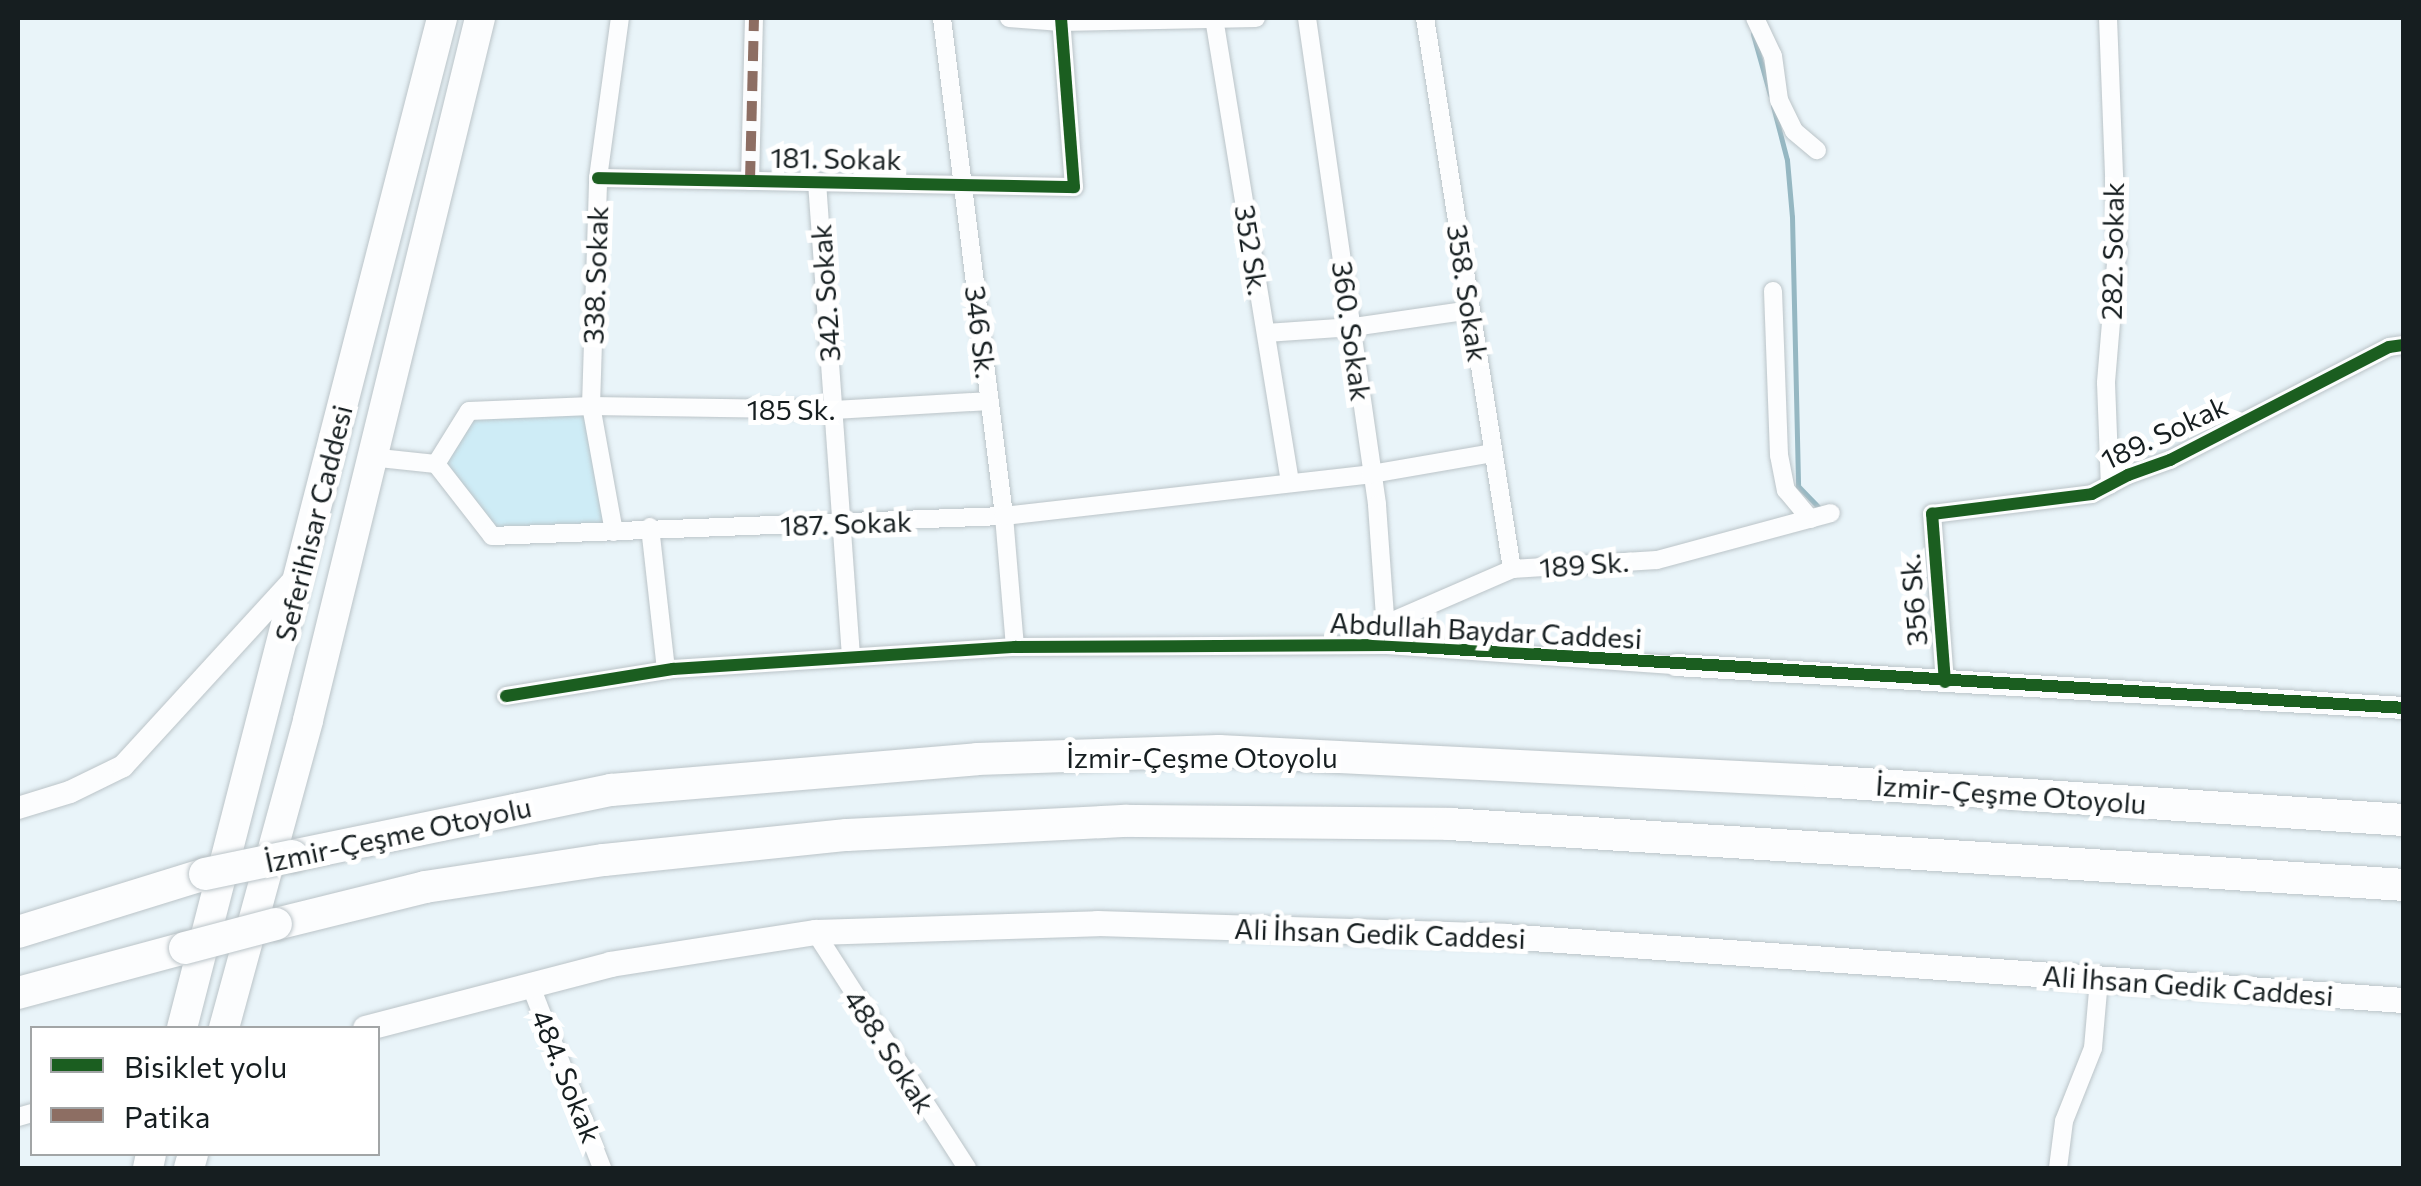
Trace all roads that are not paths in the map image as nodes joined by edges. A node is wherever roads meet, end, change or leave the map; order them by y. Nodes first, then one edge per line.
1 (442, 18) edge
2 (480, 18) edge
3 (620, 18) edge
4 (754, 18) edge
5 (942, 18) edge
6 (1010, 18) edge
7 (1214, 18) edge
8 (1256, 18) edge
9 (1307, 18) edge
10 (1425, 18) edge
11 (1756, 18) edge
12 (2108, 18) edge
13 (1061, 20) edge
14 (1817, 150) dead end
15 (598, 178) junction
16 (750, 181) junction
17 (817, 182) junction
18 (963, 186) junction
19 (1773, 292) dead end
20 (1471, 310) junction
21 (1352, 327) junction
22 (1266, 332) junction
23 (2404, 345) edge
24 (990, 402) junction
25 (591, 406) junction
26 (834, 410) junction
27 (1494, 454) junction
28 (370, 457) junction
29 (436, 464) junction
30 (1372, 474) junction
31 (1290, 482) junction
32 (2110, 485) junction
33 (1831, 513) dead end
34 (1932, 514) joint
35 (1004, 516) junction
36 (1810, 518) junction
37 (842, 524) junction
38 (650, 528) junction
39 (614, 532) junction
40 (1512, 569) junction
41 (300, 572) junction
42 (1388, 623) junction
43 (1387, 645) junction
44 (1014, 647) junction
45 (851, 657) junction
46 (1676, 665) joint
47 (666, 670) junction
48 (1945, 682) junction
49 (506, 696) dead end
50 (2404, 708) edge
51 (18, 808) edge
52 (2404, 820) edge
53 (205, 874) junction
54 (2404, 885) edge
55 (18, 914) edge
56 (18, 932) edge
57 (815, 932) junction
58 (2099, 979) junction
59 (530, 984) junction
60 (18, 996) edge
61 (2404, 1000) edge
62 (183, 1026) edge
63 (225, 1026) edge
64 (372, 1026) edge
65 (602, 1168) edge
66 (966, 1168) edge
67 (2058, 1168) edge

1 - 41 highway, Seferihisar Caddesi
2 - 28 highway, Seferihisar Caddesi
3 - 15 street, 338. Sokak
4 - 16 street
5 - 18 street, 346 Sk.
6 - 13 street
7 - 8 street
7 - 13 street
7 - 22 street, 352 Sk.
9 - 21 street, 360. Sokak
10 - 20 street, 358. Sokak
11 - 14 street
12 - 32 street, 282. Sokak
13 - 18 street, 181. Sokak
15 - 16 street, 181. Sokak
15 - 25 street, 338. Sokak
16 - 17 street, 181. Sokak
17 - 18 street, 181. Sokak
17 - 26 street, 342. Sokak
18 - 24 street, 346 Sk.
19 - 36 street
20 - 21 street
20 - 27 street, 358. Sokak
21 - 22 street
21 - 30 street, 360. Sokak
22 - 31 street, 352 Sk.
23 - 32 street, 189. Sokak
24 - 26 street, 185 Sk.
24 - 35 street, 346 Sk.
25 - 26 street, 185 Sk.
25 - 29 street, 185 Sk.
25 - 39 street, 338. Sokak
26 - 37 street, 342. Sokak
27 - 30 street, 187. Sokak
27 - 40 street, 358. Sokak
28 - 29 street
28 - 63 highway, Seferihisar Caddesi
29 - 39 street, 187. Sokak
30 - 31 street, 187. Sokak
30 - 42 street, 360. Sokak
31 - 35 street, 187. Sokak
32 - 34 street, 189. Sokak
33 - 36 street, 189 Sk.
34 - 48 street, 356 Sk.
35 - 37 street, 187. Sokak
35 - 44 street, 346 Sk.
36 - 40 street, 189 Sk.
37 - 38 street, 187. Sokak
37 - 45 street, 342. Sokak
38 - 39 street, 187. Sokak
38 - 47 street
40 - 42 street
41 - 51 street
41 - 62 highway, Seferihisar Caddesi
42 - 43 street, 360. Sokak
43 - 44 street, Abdullah Baydar Caddesi
43 - 46 street, Abdullah Baydar Caddesi
44 - 45 street, Abdullah Baydar Caddesi
45 - 47 street, Abdullah Baydar Caddesi
46 - 48 street, Abdullah Baydar Caddesi
47 - 49 street, Abdullah Baydar Caddesi
48 - 50 street, Abdullah Baydar Caddesi
52 - 53 highway, İzmir-Çeşme Otoyolu, bridge
53 - 55 highway
53 - 56 highway, İzmir-Çeşme Otoyolu
54 - 60 highway, İzmir-Çeşme Otoyolu, bridge
57 - 58 main road, Ali İhsan Gedik Caddesi
57 - 59 main road, Ali İhsan Gedik Caddesi
57 - 66 street, 488. Sokak
58 - 61 main road, Ali İhsan Gedik Caddesi
58 - 67 street
59 - 64 main road, Ali İhsan Gedik Caddesi
59 - 65 street, 484. Sokak

